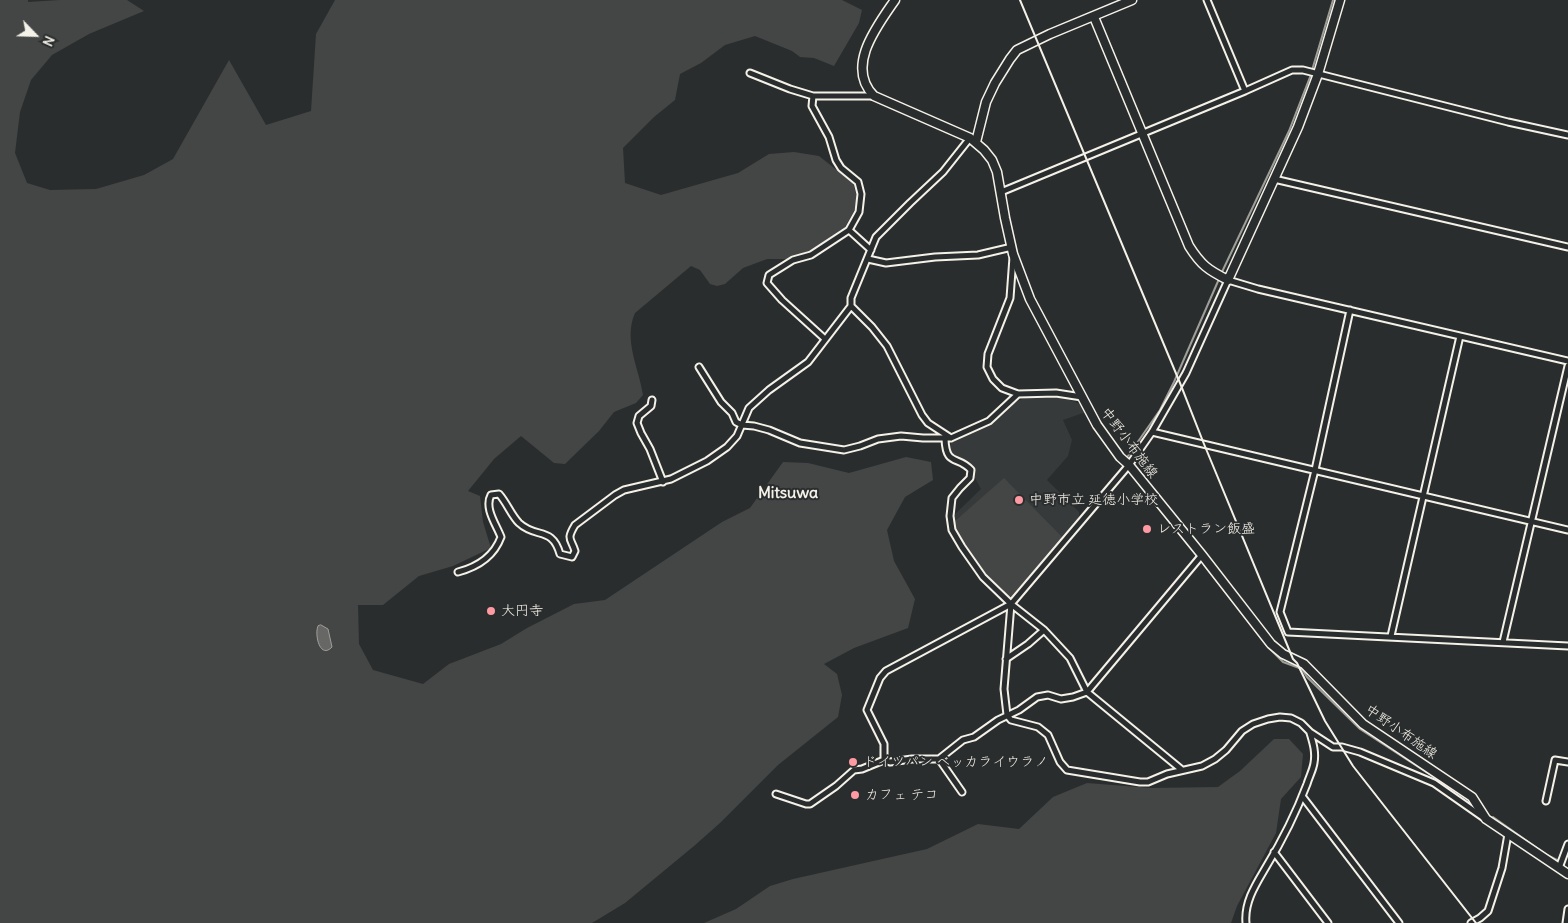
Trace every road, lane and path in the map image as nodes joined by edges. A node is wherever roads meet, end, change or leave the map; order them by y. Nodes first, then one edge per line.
1 (895, 0) edge
2 (1132, 0) edge
3 (1207, 0) edge
4 (1340, 0) edge
5 (1094, 17) junction
6 (750, 72) dead end
7 (1318, 74) junction
8 (1245, 91) junction
9 (813, 96) junction
10 (874, 96) junction
11 (1142, 134) junction
12 (1568, 135) edge
13 (973, 140) junction
14 (1274, 179) junction
15 (1001, 192) junction
16 (850, 230) junction
17 (1568, 247) edge
18 (870, 250) junction
19 (1013, 251) junction
20 (868, 259) junction
21 (1228, 280) junction
22 (851, 306) junction
23 (1350, 310) junction
24 (1460, 336) junction
25 (825, 339) junction
26 (1568, 360) edge
27 (1568, 366) edge
28 (699, 367) dead end
29 (1018, 394) junction
30 (1082, 397) junction
31 (652, 400) dead end
32 (742, 426) junction
33 (1152, 432) junction
34 (948, 439) junction
35 (1129, 466) junction
36 (1315, 470) junction
37 (664, 482) junction
38 (1423, 495) junction
39 (1532, 521) junction
40 (1568, 530) edge
41 (1202, 555) junction
42 (458, 572) dead end
43 (1011, 604) junction
44 (1044, 630) junction
45 (1391, 636) junction
46 (1503, 642) junction
47 (1568, 646) edge
48 (1006, 659) junction
49 (1087, 692) junction
50 (1007, 715) junction
51 (1310, 732) junction
52 (940, 759) junction
53 (884, 760) junction
54 (1568, 762) edge
55 (1182, 770) junction
56 (962, 792) dead end
57 (776, 794) dead end
58 (1302, 796) junction
59 (1546, 800) dead end
60 (1486, 819) junction
61 (1508, 834) junction
62 (1568, 844) edge
63 (1274, 852) junction
64 (1560, 868) junction
65 (1568, 874) edge
66 (1568, 909) edge
67 (1482, 920) edge
68 (1246, 923) edge
69 (1328, 923) edge
70 (1400, 923) edge
71 (1471, 923) edge
72 (1566, 923) edge

1 - 10 main road
2 - 5 main road
3 - 8 street
4 - 7 main road
5 - 11 main road
5 - 13 main road
6 - 9 street
7 - 8 street
7 - 12 street
7 - 14 main road
8 - 11 street
9 - 10 street
9 - 16 street
10 - 13 main road, 中野小布施線
11 - 15 street
11 - 21 main road
13 - 15 main road, 中野小布施線
13 - 18 street
14 - 17 street
14 - 21 main road
15 - 19 main road, 中野小布施線
16 - 18 street
16 - 25 street
18 - 20 street
19 - 20 street
19 - 29 street
19 - 30 main road, 中野小布施線
20 - 22 street
21 - 23 street
21 - 33 street
22 - 25 street
22 - 34 street
23 - 24 street
23 - 36 street
24 - 26 street
24 - 38 street
25 - 32 street
27 - 39 street
28 - 32 street
29 - 30 street
29 - 34 street
30 - 35 main road, 中野小布施線
31 - 37 street
32 - 34 street
32 - 37 street
33 - 35 street
33 - 36 street
34 - 43 street
35 - 41 main road, 中野小布施線
35 - 43 street
36 - 38 street
36 - 45 street
37 - 42 street
38 - 39 street
38 - 45 street
39 - 40 street
39 - 46 street
41 - 49 street
41 - 60 main road, 中野小布施線
43 - 44 street
43 - 48 street
43 - 53 street
44 - 48 street
44 - 49 street
45 - 46 street
46 - 47 street
48 - 50 street
49 - 50 street
49 - 55 street
50 - 52 street
50 - 55 street
51 - 55 street
51 - 58 street
51 - 60 street
52 - 53 street
52 - 56 street
53 - 57 street
54 - 59 street
58 - 63 street
58 - 70 street
60 - 61 main road, 中野小布施線
61 - 64 main road, 中野小布施線
61 - 67 street
62 - 64 street
63 - 68 street
63 - 69 street
64 - 65 main road, 中野小布施線
66 - 72 street
67 - 71 street

